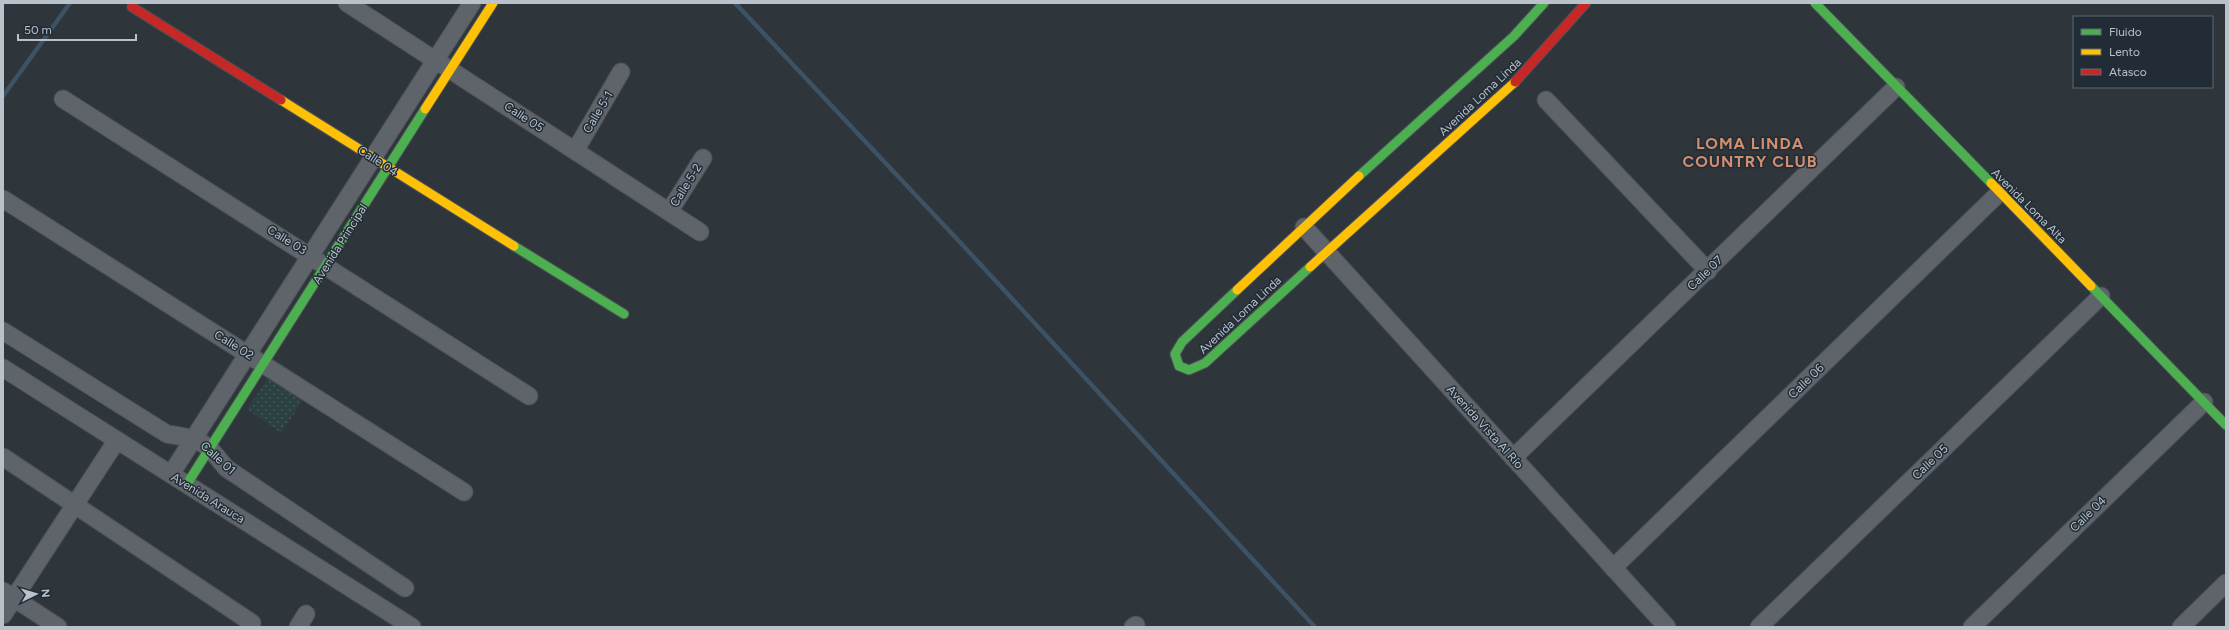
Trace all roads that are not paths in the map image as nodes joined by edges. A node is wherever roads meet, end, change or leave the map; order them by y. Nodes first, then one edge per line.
1 (346, 3) edge
2 (472, 3) edge
3 (493, 3) edge
4 (1544, 3) edge
5 (1586, 3) edge
6 (1815, 3) edge
7 (132, 7) dead end
8 (436, 60) junction
9 (451, 70) junction
10 (621, 72) dead end
11 (1896, 87) junction
12 (63, 99) dead end
13 (1546, 100) dead end
14 (575, 151) junction
15 (374, 158) junction
16 (703, 158) dead end
17 (388, 168) junction
18 (1999, 193) junction
19 (3, 199) edge
20 (669, 212) junction
21 (1304, 227) junction
22 (700, 232) dead end
23 (1326, 252) junction
24 (311, 256) junction
25 (326, 266) junction
26 (1708, 271) junction
27 (2101, 296) junction
28 (624, 314) dead end
29 (3, 331) edge
30 (248, 354) junction
31 (264, 364) junction
32 (3, 368) edge
33 (529, 396) dead end
34 (2204, 402) junction
35 (2226, 425) edge
36 (194, 438) junction
37 (117, 440) junction
38 (210, 448) junction
39 (3, 457) edge
40 (1513, 458) junction
41 (171, 474) junction
42 (187, 484) junction
43 (464, 492) dead end
44 (75, 505) junction
45 (1613, 568) junction
46 (2226, 583) edge
47 (405, 588) dead end
48 (9, 595) edge
49 (3, 616) edge
50 (252, 623) dead end
51 (58, 627) edge
52 (412, 627) edge
53 (1667, 627) edge
54 (1759, 627) edge
55 (1972, 627) edge
56 (2181, 627) edge

1 - 8 street, Calle 05
2 - 8 street, Avenida Principal
3 - 9 street, Avenida Principal
4 - 21 street, Avenida Loma Linda
5 - 23 street, Avenida Loma Linda
6 - 11 street, Avenida Loma Alta
7 - 15 street, Calle 04
8 - 9 street, Calle 05
8 - 15 street, Avenida Principal
9 - 14 street, Calle 05
9 - 17 street, Avenida Principal
10 - 14 street, Calle 5-1
11 - 18 street, Avenida Loma Alta
11 - 26 street, Calle 07
12 - 24 street, Calle 03
13 - 26 street
14 - 20 street, Calle 05
15 - 17 street, Calle 04
15 - 24 street, Avenida Principal
16 - 20 street, Calle 5-2
17 - 25 street, Avenida Principal
17 - 28 street, Calle 04
18 - 27 street, Avenida Loma Alta
18 - 45 street, Calle 06
19 - 30 street, Calle 02
20 - 22 street, Calle 05
21 - 23 street, Avenida Vista Al Río
21 - 23 street, Avenida Loma Linda
23 - 40 street, Avenida Vista Al Río
24 - 25 street, Calle 03
24 - 30 street, Avenida Principal
25 - 31 street, Avenida Principal
25 - 33 street, Calle 03
26 - 40 street, Calle 07
27 - 34 street, Avenida Loma Alta
27 - 54 street, Calle 05
29 - 36 street, Calle 01
30 - 31 street, Calle 02
30 - 36 street, Avenida Principal
31 - 38 street, Avenida Principal
31 - 43 street, Calle 02
32 - 37 street, Avenida Arauca
34 - 35 street, Avenida Loma Alta
34 - 55 street, Calle 04
36 - 38 street, Calle 01
36 - 41 street, Avenida Principal
37 - 41 street, Avenida Arauca
37 - 44 street
38 - 42 street, Avenida Principal
38 - 47 street, Calle 01
39 - 44 street
40 - 45 street, Avenida Vista Al Río
41 - 42 street, Avenida Arauca
42 - 52 street, Avenida Arauca
44 - 48 street
44 - 50 street
45 - 53 street, Avenida Vista Al Río
46 - 56 street
48 - 49 street
48 - 51 street

